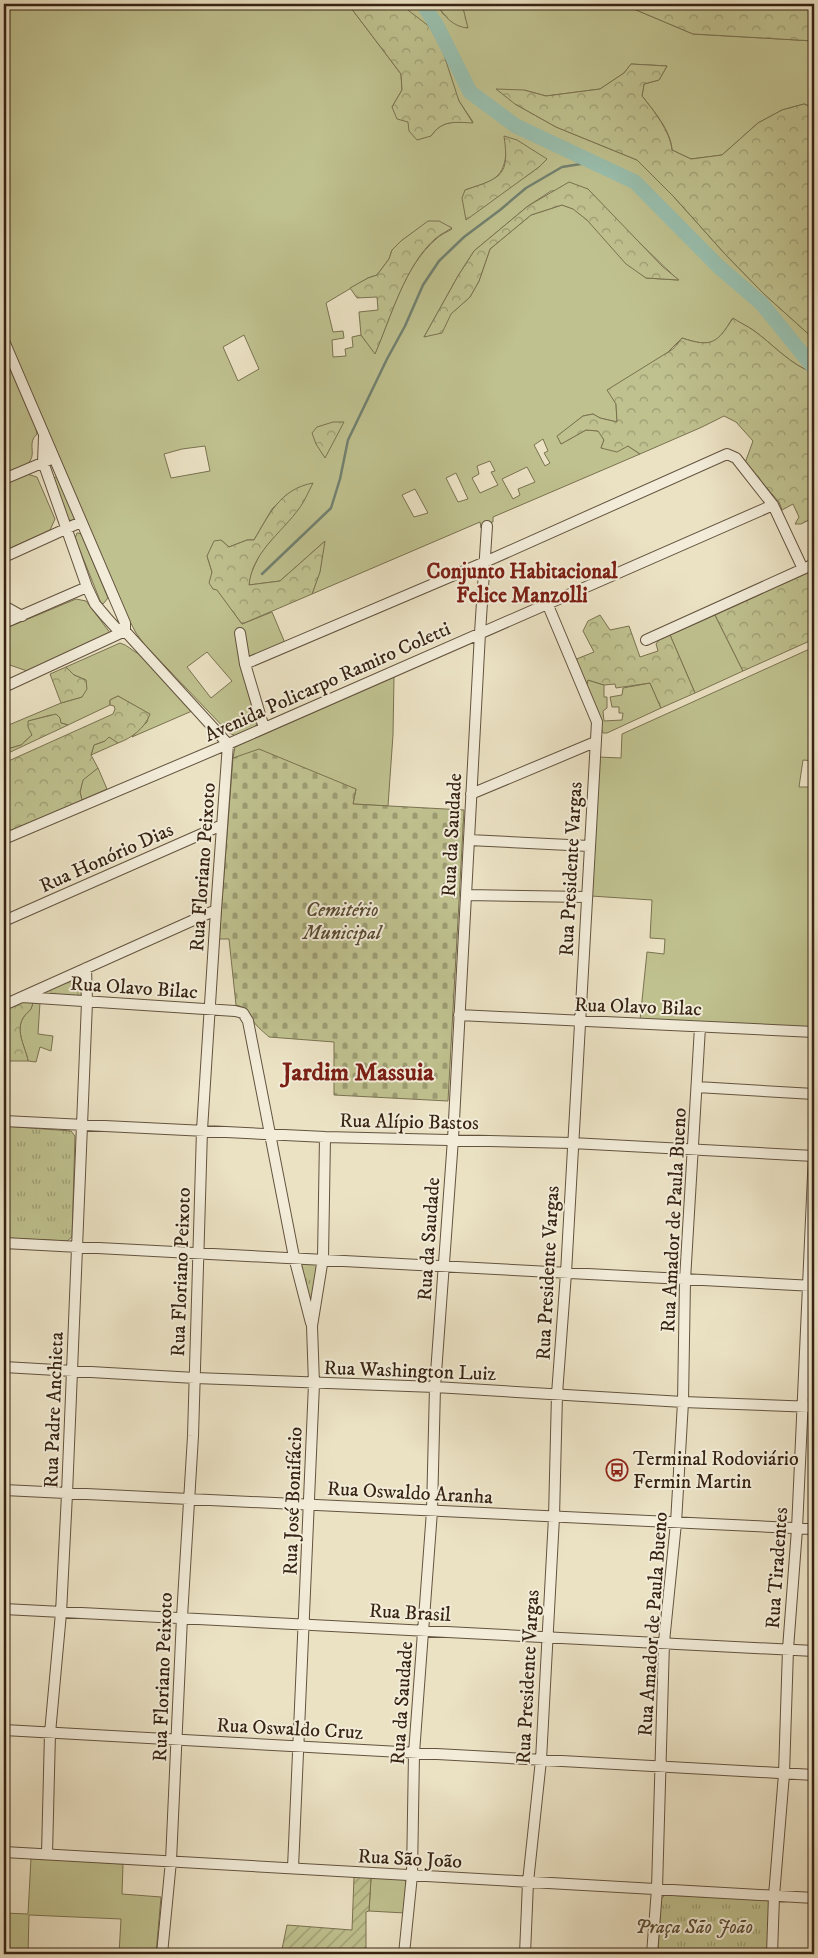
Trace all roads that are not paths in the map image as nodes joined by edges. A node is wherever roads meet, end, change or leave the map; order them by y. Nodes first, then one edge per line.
1 (4, 341) edge
2 (44, 437) junction
3 (54, 457) junction
4 (43, 462) junction
5 (4, 480) edge
6 (773, 505) junction
7 (81, 522) junction
8 (487, 526) dead end
9 (68, 529) junction
10 (4, 557) edge
11 (485, 562) junction
12 (814, 564) edge
13 (803, 569) junction
14 (87, 587) junction
15 (547, 603) junction
16 (4, 606) edge
17 (22, 616) junction
18 (4, 623) edge
19 (125, 631) junction
20 (240, 633) dead end
21 (480, 633) junction
22 (646, 640) dead end
23 (245, 664) junction
24 (4, 687) edge
25 (264, 728) junction
26 (595, 742) junction
27 (228, 744) junction
28 (471, 794) junction
29 (222, 825) junction
30 (4, 839) edge
31 (469, 840) junction
32 (589, 846) junction
33 (466, 895) junction
34 (586, 898) junction
35 (216, 910) junction
36 (4, 920) edge
37 (86, 968) junction
38 (22, 997) junction
39 (87, 1002) junction
40 (4, 1005) edge
41 (210, 1010) junction
42 (459, 1015) junction
43 (579, 1022) junction
44 (700, 1027) junction
45 (814, 1032) edge
46 (697, 1087) junction
47 (814, 1094) edge
48 (4, 1121) edge
49 (82, 1125) junction
50 (202, 1130) junction
51 (270, 1134) junction
52 (324, 1137) junction
53 (453, 1139) junction
54 (572, 1143) junction
55 (694, 1149) junction
56 (814, 1155) edge
57 (4, 1243) edge
58 (76, 1246) junction
59 (198, 1254) junction
60 (294, 1257) junction
61 (323, 1258) junction
62 (444, 1266) junction
63 (566, 1273) junction
64 (685, 1280) junction
65 (812, 1285) edge
66 (312, 1326) junction
67 (4, 1367) edge
68 (72, 1369) junction
69 (195, 1378) junction
70 (314, 1384) junction
71 (435, 1388) junction
72 (558, 1394) junction
73 (683, 1402) junction
74 (802, 1406) junction
75 (814, 1407) edge
76 (4, 1490) edge
77 (67, 1494) junction
78 (188, 1499) junction
79 (310, 1505) junction
80 (432, 1511) junction
81 (554, 1517) junction
82 (676, 1523) junction
83 (797, 1529) junction
84 (814, 1530) edge
85 (4, 1609) edge
86 (61, 1612) junction
87 (182, 1617) junction
88 (305, 1624) junction
89 (424, 1630) junction
90 (547, 1637) junction
91 (664, 1642) junction
92 (788, 1650) junction
93 (814, 1651) edge
94 (4, 1730) edge
95 (50, 1733) junction
96 (177, 1739) junction
97 (297, 1746) junction
98 (414, 1753) junction
99 (541, 1760) junction
100 (661, 1765) junction
101 (784, 1774) junction
102 (814, 1775) edge
103 (4, 1852) edge
104 (47, 1854) junction
105 (171, 1861) junction
106 (293, 1868) junction
107 (412, 1875) junction
108 (528, 1882) junction
109 (657, 1889) junction
110 (774, 1896) junction
111 (814, 1898) edge
112 (162, 1954) edge
113 (404, 1954) edge
114 (525, 1954) edge
115 (652, 1954) edge
116 (772, 1954) edge

1 - 2 street
2 - 3 street
2 - 4 street
3 - 4 street
3 - 7 street
4 - 5 street
4 - 9 street
6 - 11 street
6 - 13 street
6 - 15 street, Avenida Policarpo Ramiro Coletti
7 - 9 street
7 - 19 street
8 - 11 street, Rua da Saudade
9 - 10 street
9 - 14 street
11 - 21 street, Rua da Saudade
11 - 23 street
12 - 13 street
13 - 22 street
14 - 17 street
14 - 19 street
15 - 21 street, Avenida Policarpo Ramiro Coletti
15 - 26 street, Rua Presidente Vargas
16 - 17 street
17 - 18 street
19 - 24 street
19 - 27 street
20 - 23 street
21 - 25 street, Avenida Policarpo Ramiro Coletti
21 - 28 street, Rua da Saudade
23 - 25 street
25 - 27 street, Avenida Policarpo Ramiro Coletti
26 - 28 street
26 - 32 street, Rua Presidente Vargas
27 - 29 street, Rua Floriano Peixoto
27 - 30 street, Avenida Policarpo Ramiro Coletti
28 - 31 street, Rua da Saudade
29 - 35 street, Rua Floriano Peixoto
29 - 36 street, Rua Honório Dias
31 - 32 street
31 - 33 street, Rua da Saudade
32 - 34 street, Rua Presidente Vargas
33 - 34 street
33 - 42 street, Rua da Saudade
34 - 43 street, Rua Presidente Vargas
35 - 37 street
35 - 41 street, Rua Floriano Peixoto
37 - 38 street
37 - 39 street, Rua Padre Anchieta
38 - 39 street, Rua Olavo Bilac
38 - 40 street
39 - 41 street, Rua Olavo Bilac
39 - 49 street, Rua Padre Anchieta
41 - 50 street, Rua Floriano Peixoto
41 - 51 street, Rua Olavo Bilac
42 - 43 street, Rua Olavo Bilac
42 - 53 street, Rua da Saudade
43 - 44 street, Rua Olavo Bilac
43 - 54 street, Rua Presidente Vargas
44 - 45 street, Rua Olavo Bilac
44 - 46 street, Rua Amador de Paula Bueno
46 - 47 street
46 - 55 street, Rua Amador de Paula Bueno
48 - 49 street, Rua Alípio Bastos
49 - 50 street, Rua Alípio Bastos
49 - 58 street, Rua Padre Anchieta
50 - 51 street, Rua Alípio Bastos
50 - 59 street, Rua Floriano Peixoto
51 - 52 street, Rua Alípio Bastos
51 - 60 street
52 - 53 street, Rua Alípio Bastos
52 - 61 street, Rua José Bonifácio
53 - 54 street, Rua Alípio Bastos
53 - 62 street, Rua da Saudade
54 - 55 street, Rua Alípio Bastos
54 - 63 street, Rua Presidente Vargas
55 - 56 street, Rua Alípio Bastos
55 - 64 street, Rua Amador de Paula Bueno
56 - 65 street, Rua Tiradentes
57 - 58 street
58 - 59 street
58 - 68 street, Rua Padre Anchieta
59 - 60 street
59 - 69 street, Rua Floriano Peixoto
60 - 61 street
60 - 66 street
61 - 62 street
61 - 66 street, Rua José Bonifácio
62 - 63 street
62 - 71 street, Rua da Saudade
63 - 64 street
63 - 72 street, Rua Presidente Vargas
64 - 65 street
64 - 73 street, Rua Amador de Paula Bueno
65 - 74 street, Rua Tiradentes
66 - 70 street, Rua José Bonifácio
67 - 68 street, Rua Washington Luiz
68 - 69 street, Rua Washington Luiz
68 - 77 street, Rua Padre Anchieta
69 - 70 street, Rua Washington Luiz
69 - 78 street, Rua Floriano Peixoto
70 - 71 street, Rua Washington Luiz
70 - 79 street, Rua José Bonifácio
71 - 72 street, Rua Washington Luiz
71 - 80 street, Rua da Saudade
72 - 73 street, Rua Washington Luiz
72 - 81 street, Rua Presidente Vargas
73 - 74 street, Rua Washington Luiz
73 - 82 street, Rua Amador de Paula Bueno
74 - 75 street, Rua Washington Luiz
74 - 83 street, Rua Tiradentes
76 - 77 street, Rua Oswaldo Aranha
77 - 78 street, Rua Oswaldo Aranha
77 - 86 street, Rua Padre Anchieta
78 - 79 street, Rua Oswaldo Aranha
78 - 87 street, Rua Floriano Peixoto
79 - 80 street, Rua Oswaldo Aranha
79 - 88 street, Rua José Bonifácio
80 - 81 street, Rua Oswaldo Aranha
80 - 89 street, Rua da Saudade
81 - 82 street, Rua Oswaldo Aranha
81 - 90 street, Rua Presidente Vargas
82 - 83 street, Rua Oswaldo Aranha
82 - 91 street, Rua Amador de Paula Bueno
83 - 84 street, Rua Oswaldo Aranha
83 - 92 street, Rua Tiradentes
85 - 86 street, Rua Brasil
86 - 87 street, Rua Brasil
86 - 95 street, Rua Padre Anchieta
87 - 88 street, Rua Brasil
87 - 96 street, Rua Floriano Peixoto
88 - 89 street, Rua Brasil
88 - 97 street, Rua José Bonifácio
89 - 90 street, Rua Brasil
89 - 98 street, Rua da Saudade
90 - 91 street, Rua Brasil
90 - 99 street, Rua Presidente Vargas
91 - 92 street, Rua Brasil
91 - 100 street, Rua Amador de Paula Bueno
92 - 93 street, Rua Brasil
92 - 101 street, Rua Tiradentes
94 - 95 street, Rua Oswaldo Cruz
95 - 96 street, Rua Oswaldo Cruz
95 - 104 street, Rua Padre Anchieta
96 - 97 street, Rua Oswaldo Cruz
96 - 105 street, Rua Floriano Peixoto
97 - 98 street, Rua Oswaldo Cruz
97 - 106 street, Rua José Bonifácio
98 - 99 street, Rua Oswaldo Cruz
98 - 107 street, Rua da Saudade
99 - 100 street, Rua Oswaldo Cruz
99 - 108 street, Rua Presidente Vargas
100 - 101 street, Rua Oswaldo Cruz
100 - 109 street, Rua Amador de Paula Bueno
101 - 102 street, Rua Oswaldo Cruz
101 - 110 street, Rua Tiradentes
103 - 104 street, Rua São João
104 - 105 street, Rua São João
105 - 106 street, Rua São João
105 - 112 street, Rua Floriano Peixoto
106 - 107 street, Rua São João
107 - 108 street, Rua São João
107 - 113 street, Rua da Saudade
108 - 109 street, Rua São João
108 - 114 street, Rua Presidente Vargas
109 - 110 street, Rua São João
109 - 115 street, Rua Amador de Paula Bueno
110 - 111 street, Rua São João
110 - 116 street, Rua Tiradentes

